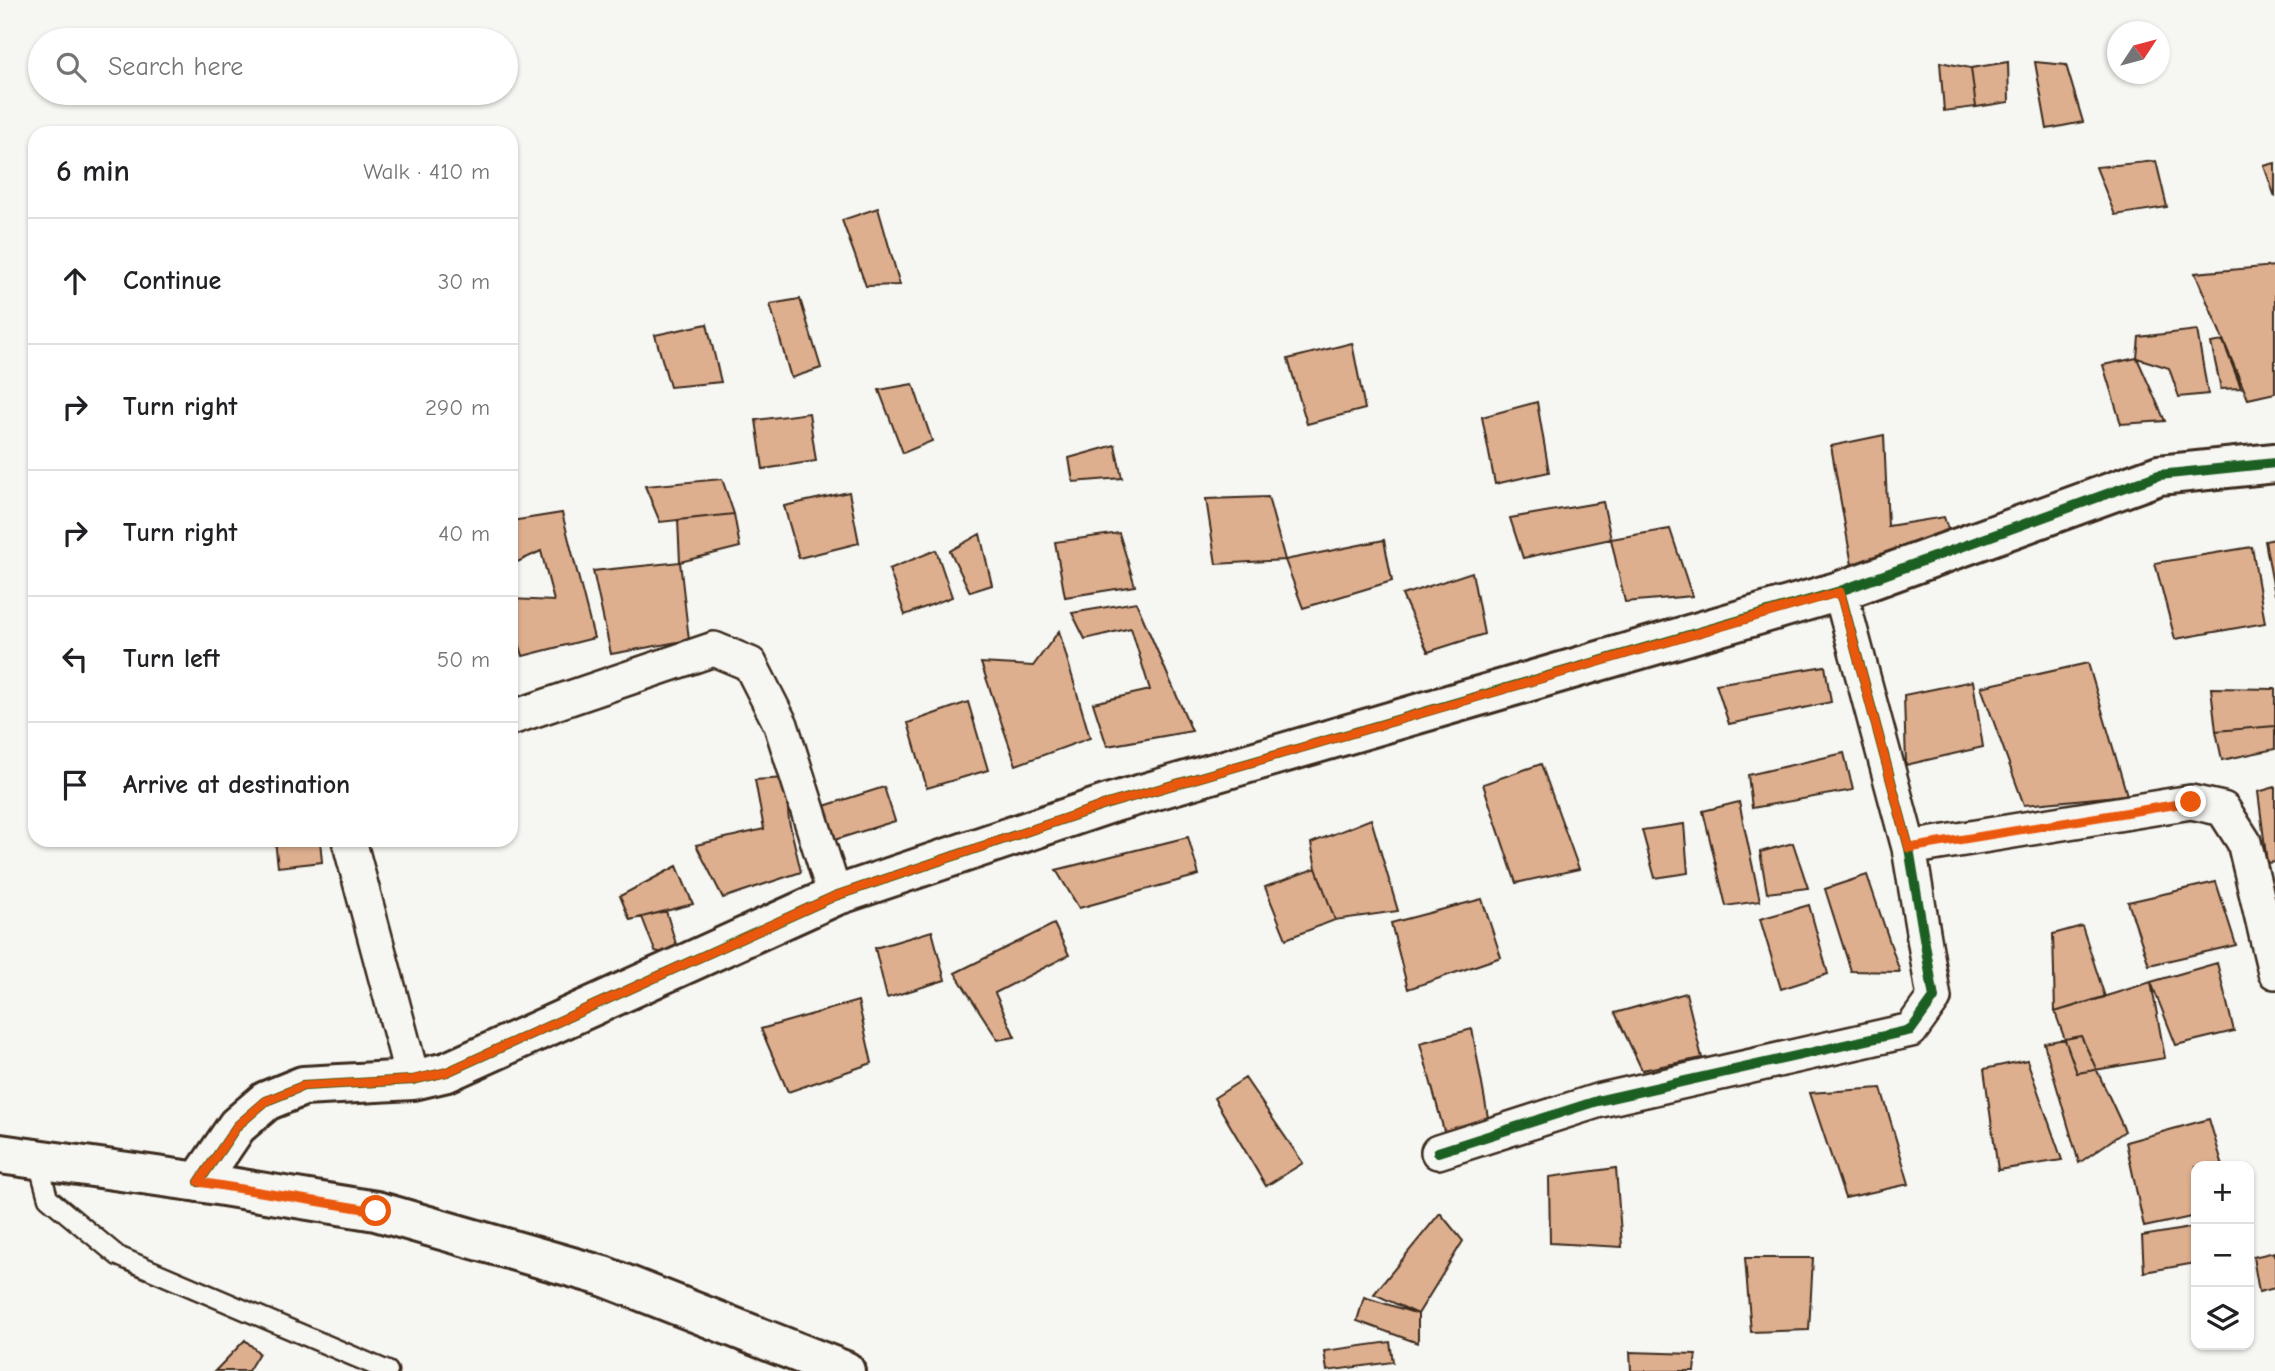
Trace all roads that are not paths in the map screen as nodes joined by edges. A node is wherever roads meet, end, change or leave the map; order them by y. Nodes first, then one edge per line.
1 (2275, 463) edge
2 (1840, 592) junction
3 (518, 716) edge
4 (351, 847) edge
5 (1909, 848) junction
6 (835, 896) junction
7 (2275, 972) edge
8 (412, 1080) junction
9 (1437, 1152) dead end
10 (18, 1156) edge
11 (199, 1182) junction
12 (388, 1371) edge
13 (845, 1371) edge

1 - 2 street
2 - 5 street
2 - 6 street
3 - 6 street
4 - 8 street
5 - 7 street
5 - 9 street
6 - 8 street
8 - 11 street
10 - 11 street
10 - 12 lane
11 - 13 street

